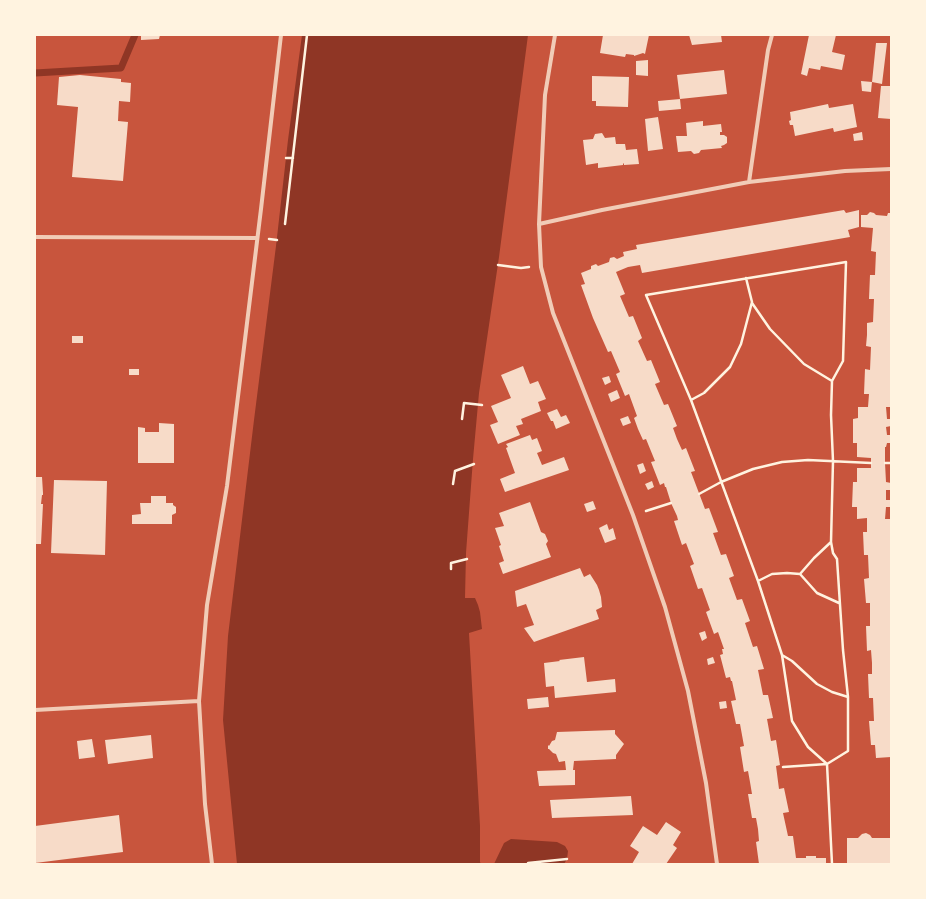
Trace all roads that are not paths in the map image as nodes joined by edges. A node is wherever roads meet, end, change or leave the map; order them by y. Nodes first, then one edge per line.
1 (281, 35) edge
2 (555, 35) edge
3 (772, 35) edge
4 (891, 169) edge
5 (749, 182) junction
6 (539, 224) junction
7 (35, 237) edge
8 (257, 238) junction
9 (199, 701) junction
10 (35, 710) edge
11 (212, 864) edge
12 (717, 864) edge

1 - 8 street
2 - 6 street
3 - 5 street
4 - 5 street
5 - 6 street
6 - 12 street
7 - 8 street
8 - 9 street
9 - 10 street
9 - 11 street

